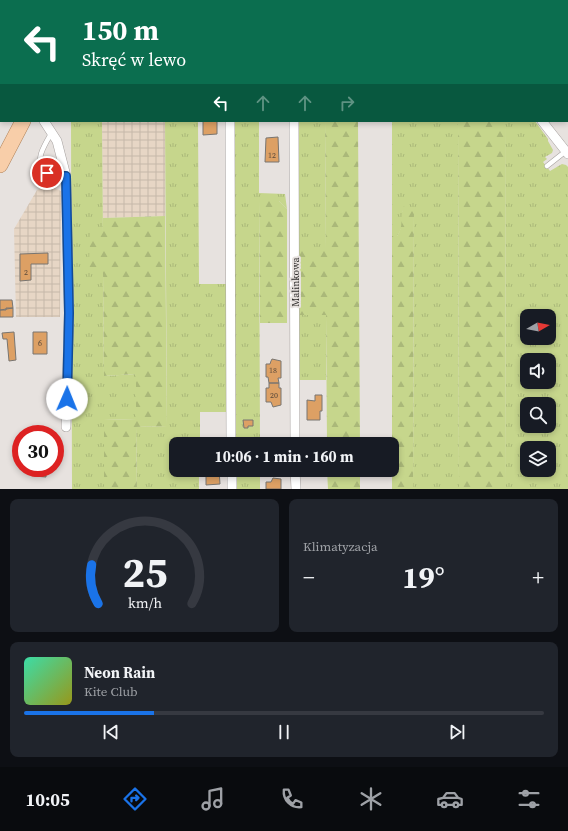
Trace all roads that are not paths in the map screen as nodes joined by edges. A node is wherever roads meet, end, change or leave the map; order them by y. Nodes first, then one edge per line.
1 (22, 122) edge
2 (45, 122) edge
3 (230, 122) edge
4 (294, 122) edge
5 (543, 122) edge
6 (52, 132) junction
7 (567, 152) edge
8 (0, 165) edge
9 (548, 166) dead end
10 (66, 176) junction
11 (66, 427) dead end
12 (232, 437) edge
13 (295, 437) edge
14 (232, 477) edge
15 (295, 477) edge
16 (232, 489) edge
17 (296, 489) edge

1 - 8 main road
2 - 6 street
3 - 12 street
4 - 13 street, Malinkowa
5 - 7 street
6 - 10 street
6 - 10 lane
7 - 9 lane
10 - 11 street
14 - 16 street
15 - 17 street

